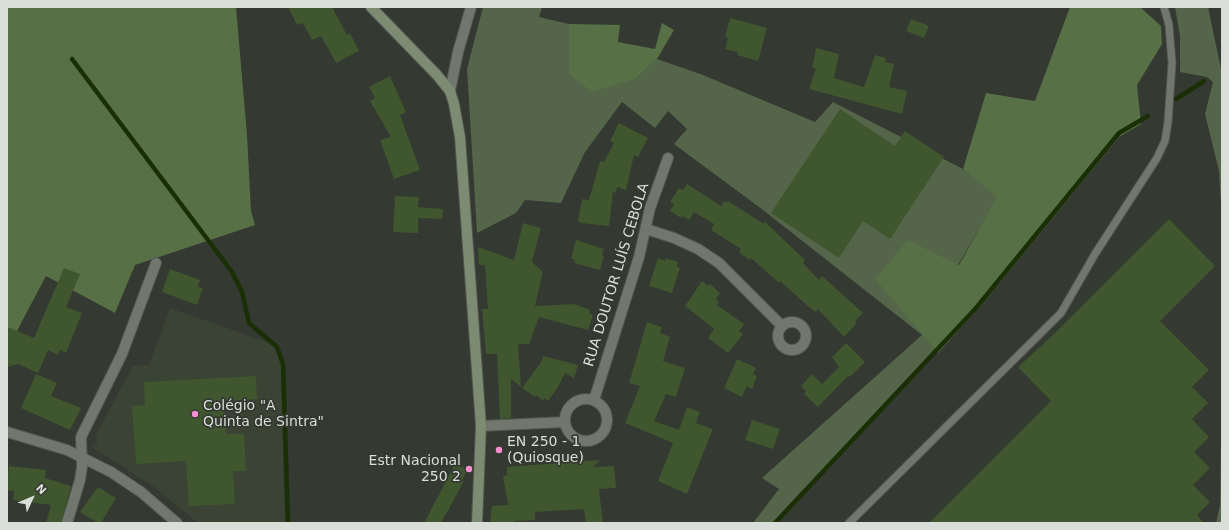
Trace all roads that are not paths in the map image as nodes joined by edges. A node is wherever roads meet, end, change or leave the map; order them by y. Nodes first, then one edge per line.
1 (371, 7) edge
2 (472, 7) edge
3 (1164, 7) edge
4 (450, 91) junction
5 (668, 158) dead end
6 (646, 229) junction
7 (156, 263) dead end
8 (782, 326) dead end
9 (594, 400) junction
10 (565, 422) junction
11 (481, 426) junction
12 (7, 432) edge
13 (82, 458) junction
14 (67, 523) edge
15 (177, 523) edge
16 (477, 523) edge
17 (849, 523) edge

1 - 4 main road
2 - 4 street
3 - 17 lane
4 - 11 main road
5 - 6 street, RUA DOUTOR LUÍS CEBOLA
6 - 8 street
6 - 9 street, RUA DOUTOR LUÍS CEBOLA
7 - 13 street
9 - 10 street
9 - 10 street
10 - 11 street
11 - 16 main road
12 - 13 street
13 - 14 street
13 - 15 street

